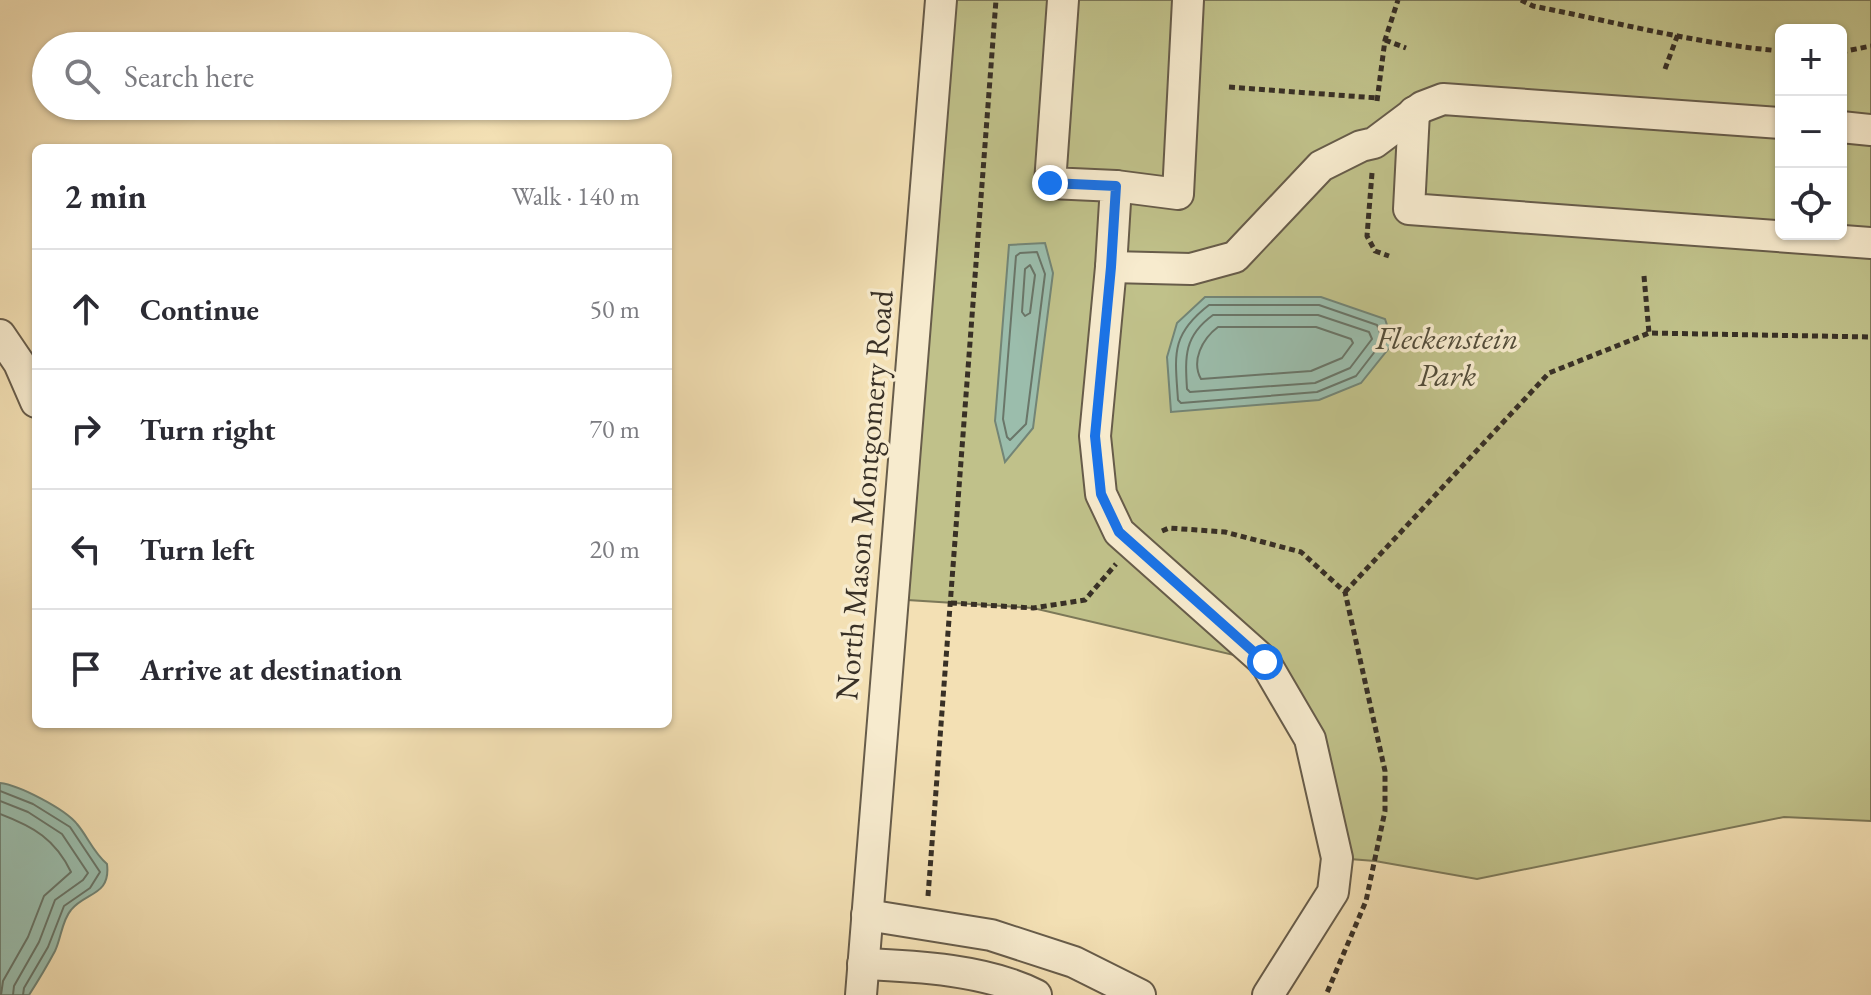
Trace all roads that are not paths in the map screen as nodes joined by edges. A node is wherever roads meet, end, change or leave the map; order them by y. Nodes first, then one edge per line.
1 (941, 0) edge
2 (1063, 0) edge
3 (1188, 0) edge
4 (1414, 112) junction
5 (1775, 123) edge
6 (1847, 128) edge
7 (1871, 130) edge
8 (1116, 186) junction
9 (1871, 243) edge
10 (1111, 267) junction
11 (0, 335) edge
12 (32, 393) edge
13 (867, 915) junction
14 (863, 964) junction
15 (861, 995) edge
16 (1036, 995) edge
17 (1140, 995) edge
18 (1268, 995) edge

1 - 13 street, North Mason Montgomery Road
2 - 8 street
3 - 8 street
4 - 5 street
4 - 9 street
4 - 10 street
6 - 7 street
8 - 10 street
10 - 18 street
11 - 12 street
13 - 14 street, North Mason Montgomery Road
13 - 17 street
14 - 15 street, North Mason Montgomery Road
14 - 16 street

